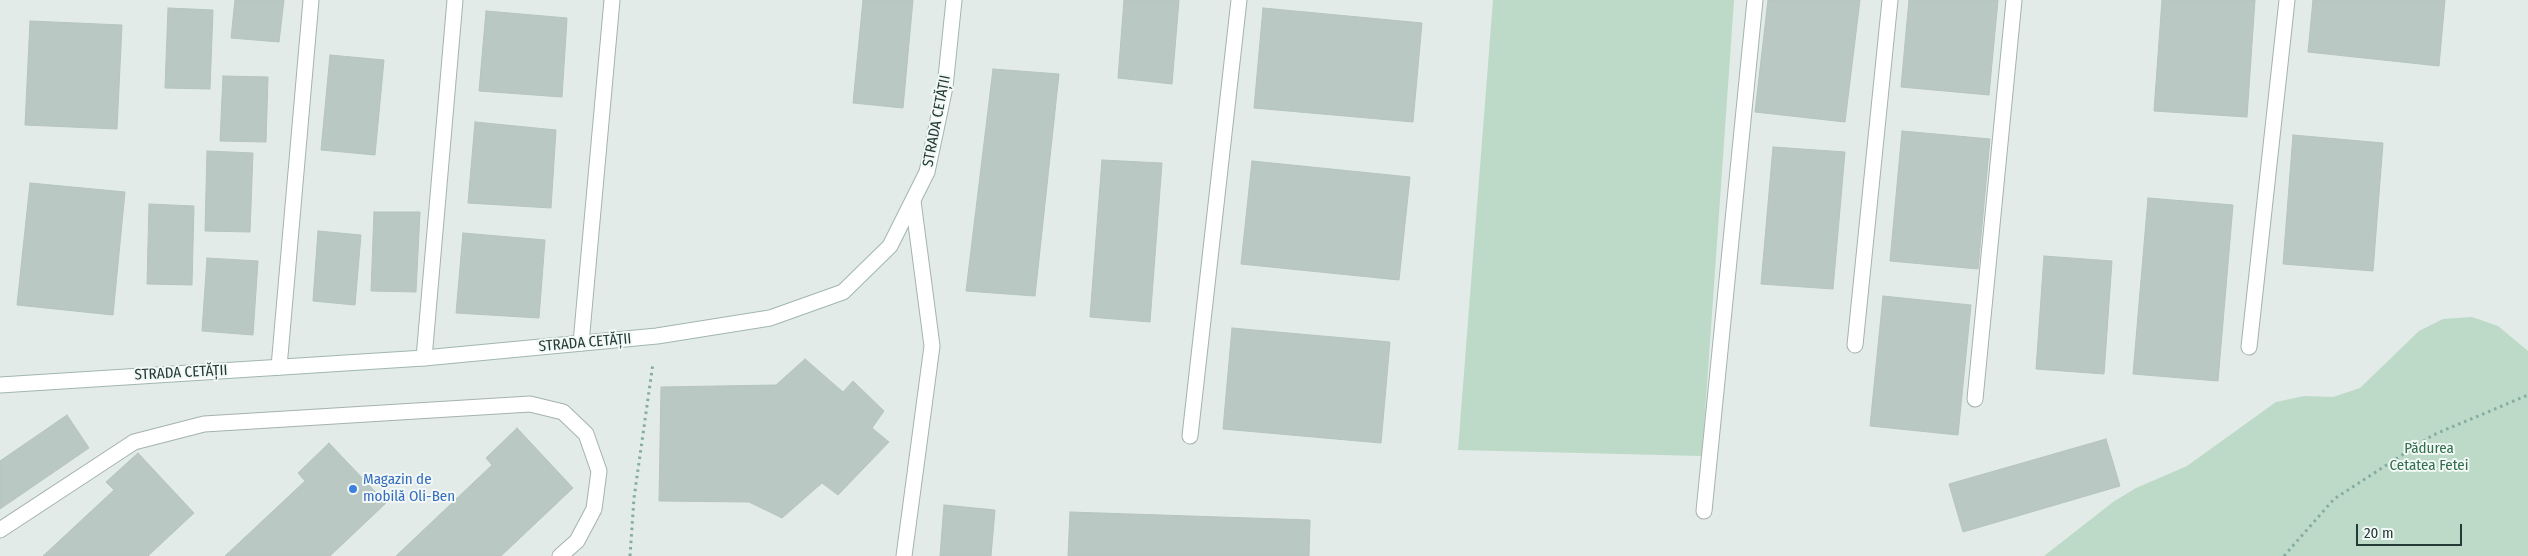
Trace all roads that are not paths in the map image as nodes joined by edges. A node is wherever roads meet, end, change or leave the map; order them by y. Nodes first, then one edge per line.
1 (311, 0) edge
2 (455, 0) edge
3 (612, 0) edge
4 (954, 0) edge
5 (1239, 0) edge
6 (1755, 0) edge
7 (1890, 0) edge
8 (2014, 0) edge
9 (2287, 0) edge
10 (913, 201) junction
11 (581, 343) junction
12 (1855, 345) dead end
13 (2249, 347) dead end
14 (424, 358) junction
15 (279, 367) junction
16 (0, 385) edge
17 (1975, 399) dead end
18 (1190, 436) dead end
19 (1704, 510) dead end
20 (0, 530) edge
21 (560, 556) edge
22 (904, 556) edge

1 - 15 street
2 - 14 street
3 - 11 street
4 - 10 street, STRADA CETĂȚII
5 - 18 street
6 - 19 street
7 - 12 street
8 - 17 street
9 - 13 street
10 - 11 street, STRADA CETĂȚII
10 - 22 street
11 - 14 street, STRADA CETĂȚII
14 - 15 street, STRADA CETĂȚII
15 - 16 street, STRADA CETĂȚII
20 - 21 street

